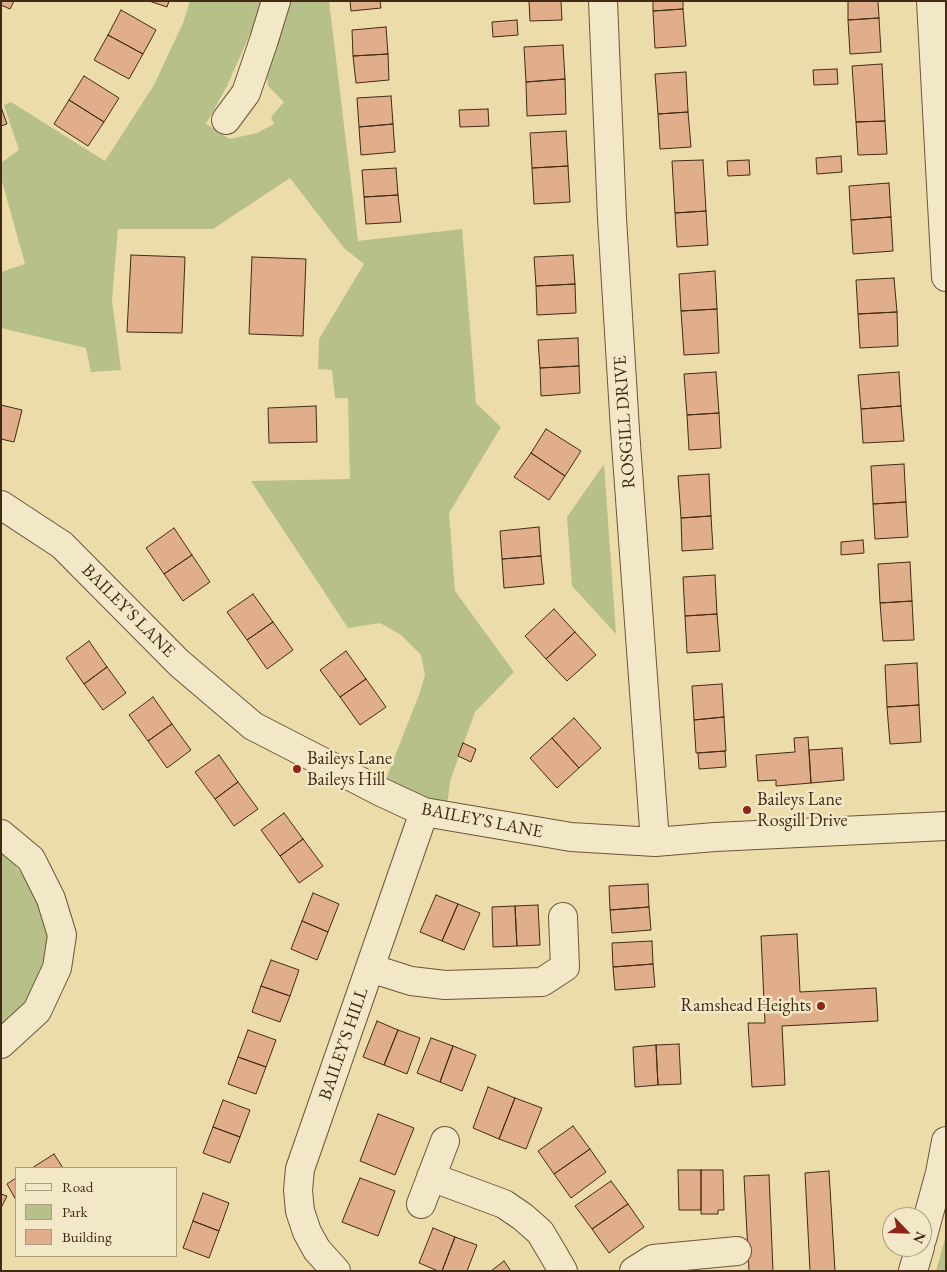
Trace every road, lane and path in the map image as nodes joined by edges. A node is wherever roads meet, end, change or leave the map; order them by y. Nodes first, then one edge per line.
1 (276, 1) edge
2 (603, 1) edge
3 (931, 1) edge
4 (226, 120) dead end
5 (946, 277) edge
6 (1, 505) edge
7 (424, 812) junction
8 (946, 826) edge
9 (1, 834) edge
10 (655, 842) junction
11 (563, 917) dead end
12 (370, 968) junction
13 (1, 1044) edge
14 (946, 1141) edge
15 (445, 1142) dead end
16 (432, 1178) junction
17 (421, 1204) dead end
18 (931, 1207) edge
19 (737, 1251) dead end
20 (918, 1257) edge
21 (336, 1271) edge
22 (562, 1271) edge
23 (634, 1271) edge
24 (914, 1271) edge

1 - 4 street
2 - 10 street, ROSGILL DRIVE
3 - 5 street
6 - 7 street, BAILEY'S LANE
7 - 10 street, BAILEY'S LANE
7 - 12 street, BAILEY'S HILL
8 - 10 street, BAILEY'S LANE
9 - 13 street
11 - 12 street
12 - 21 street, BAILEY'S HILL
14 - 18 street
15 - 16 street
16 - 17 street
16 - 22 street
19 - 23 street
20 - 24 street

